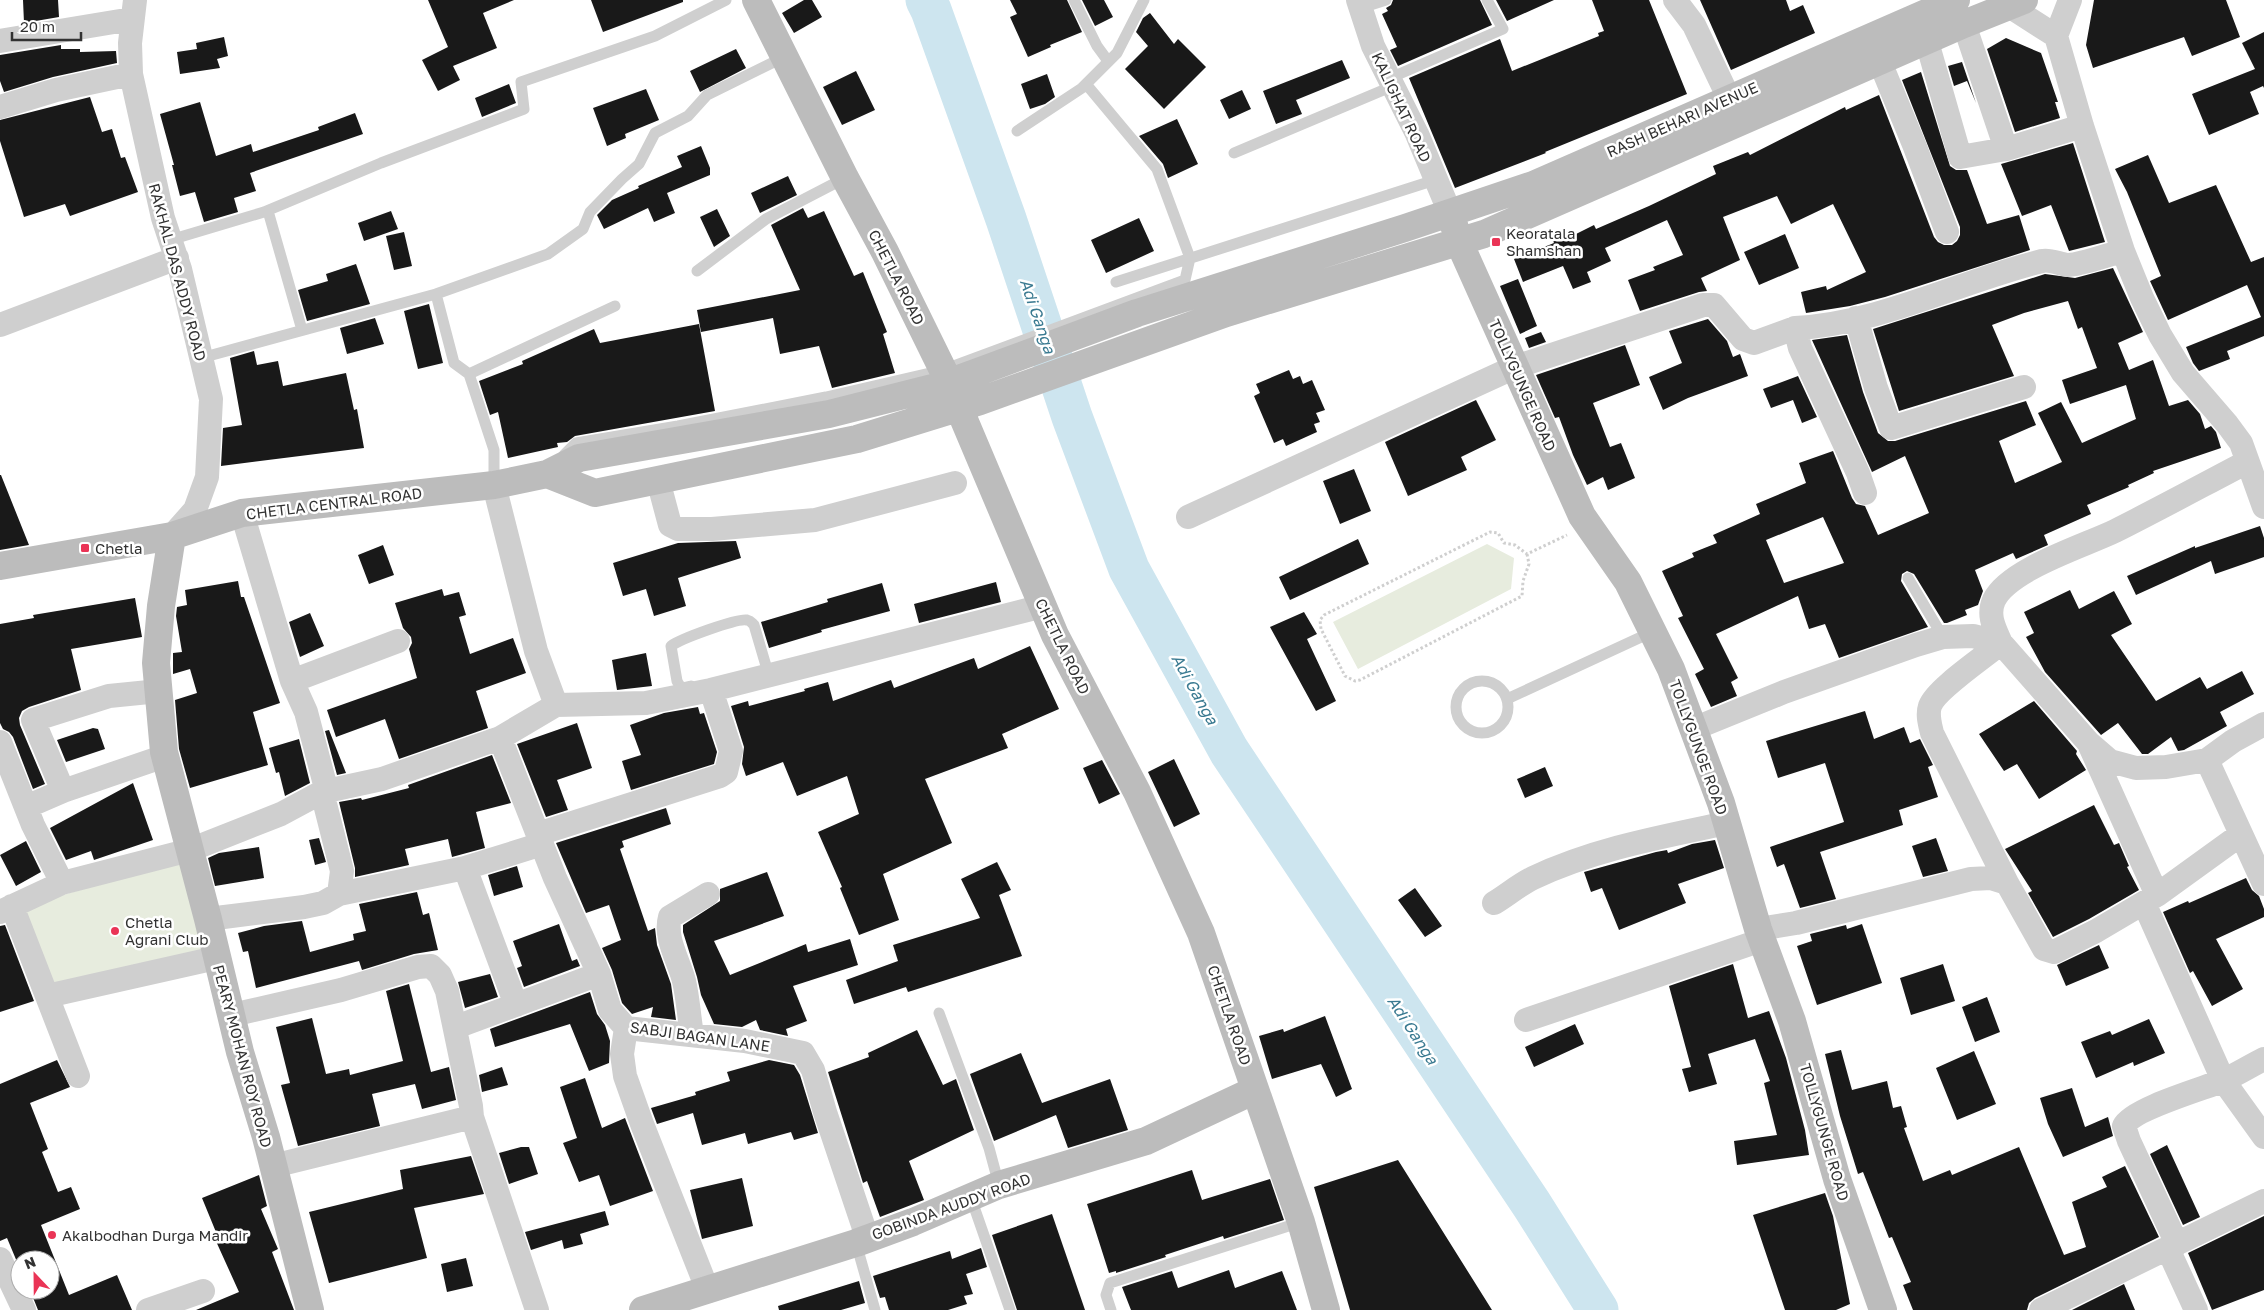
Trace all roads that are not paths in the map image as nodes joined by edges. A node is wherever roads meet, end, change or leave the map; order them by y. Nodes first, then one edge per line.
1 (726, 0) edge
2 (756, 0) edge
3 (1074, 0) edge
4 (1144, 0) edge
5 (1386, 0) edge
6 (1487, 0) edge
7 (1675, 0) edge
8 (2070, 0) edge
9 (2013, 2) edge
10 (1360, 4) edge
11 (134, 9) edge
12 (1960, 12) edge
13 (2056, 36) junction
14 (0, 41) edge
15 (1927, 42) junction
16 (784, 57) junction
17 (1108, 61) junction
18 (1880, 62) junction
19 (131, 74) junction
20 (1391, 82) junction
21 (1086, 84) junction
22 (1730, 98) junction
23 (0, 107) edge
24 (1740, 123) junction
25 (2082, 126) junction
26 (1017, 131) dead end
27 (2006, 149) junction
28 (1234, 153) dead end
29 (845, 178) junction
30 (1435, 180) junction
31 (268, 211) junction
32 (1450, 212) junction
33 (1947, 232) dead end
34 (1459, 242) junction
35 (173, 249) junction
36 (2123, 251) junction
37 (1190, 258) junction
38 (697, 271) dead end
39 (1116, 282) dead end
40 (436, 294) junction
41 (615, 306) dead end
42 (1856, 318) junction
43 (0, 325) edge
44 (1795, 328) junction
45 (302, 330) junction
46 (201, 358) junction
47 (1515, 367) junction
48 (469, 374) junction
49 (2024, 387) dead end
50 (937, 391) junction
51 (2247, 462) junction
52 (547, 474) junction
53 (658, 480) junction
54 (955, 483) dead end
55 (494, 485) junction
56 (1864, 493) dead end
57 (2264, 507) edge
58 (242, 513) junction
59 (1188, 517) dead end
60 (172, 536) junction
61 (0, 566) edge
62 (1908, 578) dead end
63 (1043, 606) junction
64 (1654, 631) junction
65 (1942, 637) junction
66 (398, 641) dead end
67 (2002, 643) junction
68 (768, 671) junction
69 (292, 681) junction
70 (711, 690) junction
71 (159, 692) junction
72 (1507, 699) junction
73 (556, 705) junction
74 (2264, 724) edge
75 (1693, 729) junction
76 (500, 738) junction
77 (0, 742) edge
78 (2088, 742) junction
79 (165, 756) junction
80 (2207, 760) junction
81 (63, 792) junction
82 (324, 792) junction
83 (26, 807) junction
84 (1727, 823) junction
85 (2240, 835) junction
86 (540, 839) junction
87 (190, 850) junction
88 (465, 868) junction
89 (62, 883) junction
90 (2007, 883) junction
91 (2264, 884) edge
92 (339, 894) junction
93 (708, 894) dead end
94 (2150, 899) junction
95 (1494, 903) dead end
96 (6, 909) edge
97 (208, 918) junction
98 (1760, 934) junction
99 (216, 958) junction
100 (599, 974) junction
101 (47, 996) junction
102 (516, 1005) junction
103 (938, 1013) dead end
104 (232, 1015) junction
105 (1526, 1020) dead end
106 (456, 1027) junction
107 (626, 1028) junction
108 (692, 1034) junction
109 (2264, 1059) edge
110 (78, 1076) dead end
111 (2223, 1080) junction
112 (1255, 1090) junction
113 (472, 1118) junction
114 (2264, 1136) edge
115 (273, 1166) junction
116 (999, 1185) junction
117 (971, 1198) junction
118 (2264, 1202) edge
119 (1301, 1222) junction
120 (861, 1240) junction
121 (2172, 1247) junction
122 (0, 1259) edge
123 (203, 1290) dead end
124 (708, 1291) junction
125 (24, 1310) edge
126 (148, 1310) edge
127 (310, 1310) edge
128 (537, 1310) edge
129 (643, 1310) edge
130 (875, 1310) edge
131 (1010, 1310) edge
132 (1111, 1310) edge
133 (1326, 1310) edge
134 (1884, 1310) edge
135 (2041, 1310) edge
136 (2196, 1310) edge

1 - 31 lane
2 - 16 main road, CHETLA ROAD
3 - 17 lane
4 - 17 lane
5 - 10 lane
6 - 20 lane
7 - 22 street
8 - 13 street
9 - 12 main road
9 - 13 street
10 - 20 street, KALIGHAT ROAD
11 - 14 street
11 - 19 street, RAKHAL DAS ADDY ROAD
12 - 15 main road
12 - 22 main road, RASH BEHARI AVENUE
12 - 27 street
13 - 25 street
15 - 18 main road
15 - 27 street
16 - 29 main road, CHETLA ROAD
16 - 40 lane
17 - 21 lane
18 - 24 main road
18 - 33 street
19 - 23 street
19 - 35 street, RAKHAL DAS ADDY ROAD
20 - 28 lane
20 - 30 street, KALIGHAT ROAD
21 - 26 lane
21 - 37 lane
22 - 24 street
22 - 32 main road, RASH BEHARI AVENUE
24 - 34 main road
25 - 27 street
25 - 36 street
29 - 38 lane
29 - 50 main road, CHETLA ROAD
30 - 32 street, KALIGHAT ROAD
30 - 37 lane
31 - 35 lane
31 - 45 lane
32 - 34 main road, TOLLYGUNGE ROAD
32 - 50 main road, RASH BEHARI AVENUE
34 - 47 main road, TOLLYGUNGE ROAD
34 - 50 main road
35 - 43 street
35 - 46 street, RAKHAL DAS ADDY ROAD
36 - 42 street
36 - 51 street
37 - 39 lane
37 - 50 lane
40 - 45 lane
40 - 48 lane
41 - 48 lane
42 - 44 street
42 - 49 street
44 - 47 street
44 - 56 street
45 - 46 lane
46 - 60 street, RAKHAL DAS ADDY ROAD
47 - 59 street
47 - 64 main road, TOLLYGUNGE ROAD
48 - 55 lane
50 - 52 main road, CHETLA CENTRAL ROAD
50 - 52 lane
50 - 53 main road
50 - 63 main road, CHETLA ROAD
51 - 57 street
51 - 67 street
52 - 53 main road
52 - 55 main road, CHETLA CENTRAL ROAD
53 - 54 street
55 - 58 main road, CHETLA CENTRAL ROAD
55 - 73 street
58 - 60 main road, CHETLA CENTRAL ROAD
58 - 69 street
60 - 61 main road, CHETLA CENTRAL ROAD
60 - 71 main road, PEARY MOHAN ROY ROAD
62 - 65 lane
63 - 68 street
63 - 112 main road, CHETLA ROAD
64 - 72 lane
64 - 75 main road, TOLLYGUNGE ROAD
65 - 67 street
65 - 75 street
66 - 69 street
67 - 78 street
67 - 90 street
68 - 68 lane
68 - 70 street
69 - 82 street
70 - 73 street
70 - 86 street
71 - 79 main road, PEARY MOHAN ROY ROAD
71 - 81 street
72 - 72 lane
73 - 76 street
74 - 80 street
75 - 84 main road, TOLLYGUNGE ROAD
76 - 82 street
76 - 86 street, SABJI BAGAN LANE
77 - 83 street
78 - 80 street
78 - 94 street
79 - 81 street
79 - 87 main road, PEARY MOHAN ROY ROAD
80 - 85 street
81 - 83 street
82 - 87 street
82 - 92 street
83 - 89 street
84 - 95 street
84 - 98 main road, TOLLYGUNGE ROAD
85 - 91 street
85 - 94 street
86 - 88 street
86 - 100 street, SABJI BAGAN LANE
87 - 89 street
87 - 97 main road, PEARY MOHAN ROY ROAD
88 - 92 street
88 - 102 street
89 - 96 street
90 - 94 street
90 - 98 street
92 - 97 street
93 - 108 street
94 - 111 street
96 - 101 street
97 - 99 main road, PEARY MOHAN ROY ROAD
98 - 105 street
98 - 134 main road, TOLLYGUNGE ROAD
99 - 101 street
99 - 104 main road, PEARY MOHAN ROY ROAD
100 - 102 street
100 - 107 street, SABJI BAGAN LANE
101 - 110 street
102 - 106 street
103 - 116 lane
104 - 106 street
104 - 115 main road, PEARY MOHAN ROY ROAD
106 - 113 street
107 - 108 street, SABJI BAGAN LANE
107 - 124 street
108 - 120 street, SABJI BAGAN LANE
109 - 111 street
111 - 114 street
111 - 121 street
112 - 116 main road, GOBINDA AUDDY ROAD
112 - 119 main road, CHETLA ROAD
113 - 115 street
113 - 128 street
115 - 127 main road, PEARY MOHAN ROY ROAD
116 - 117 main road, GOBINDA AUDDY ROAD
117 - 120 main road, GOBINDA AUDDY ROAD
117 - 131 lane
118 - 121 street
119 - 132 lane
119 - 133 main road, CHETLA ROAD
120 - 124 main road, GOBINDA AUDDY ROAD
120 - 130 lane
121 - 135 street
121 - 136 street
122 - 125 street
123 - 126 street
124 - 129 main road, GOBINDA AUDDY ROAD

